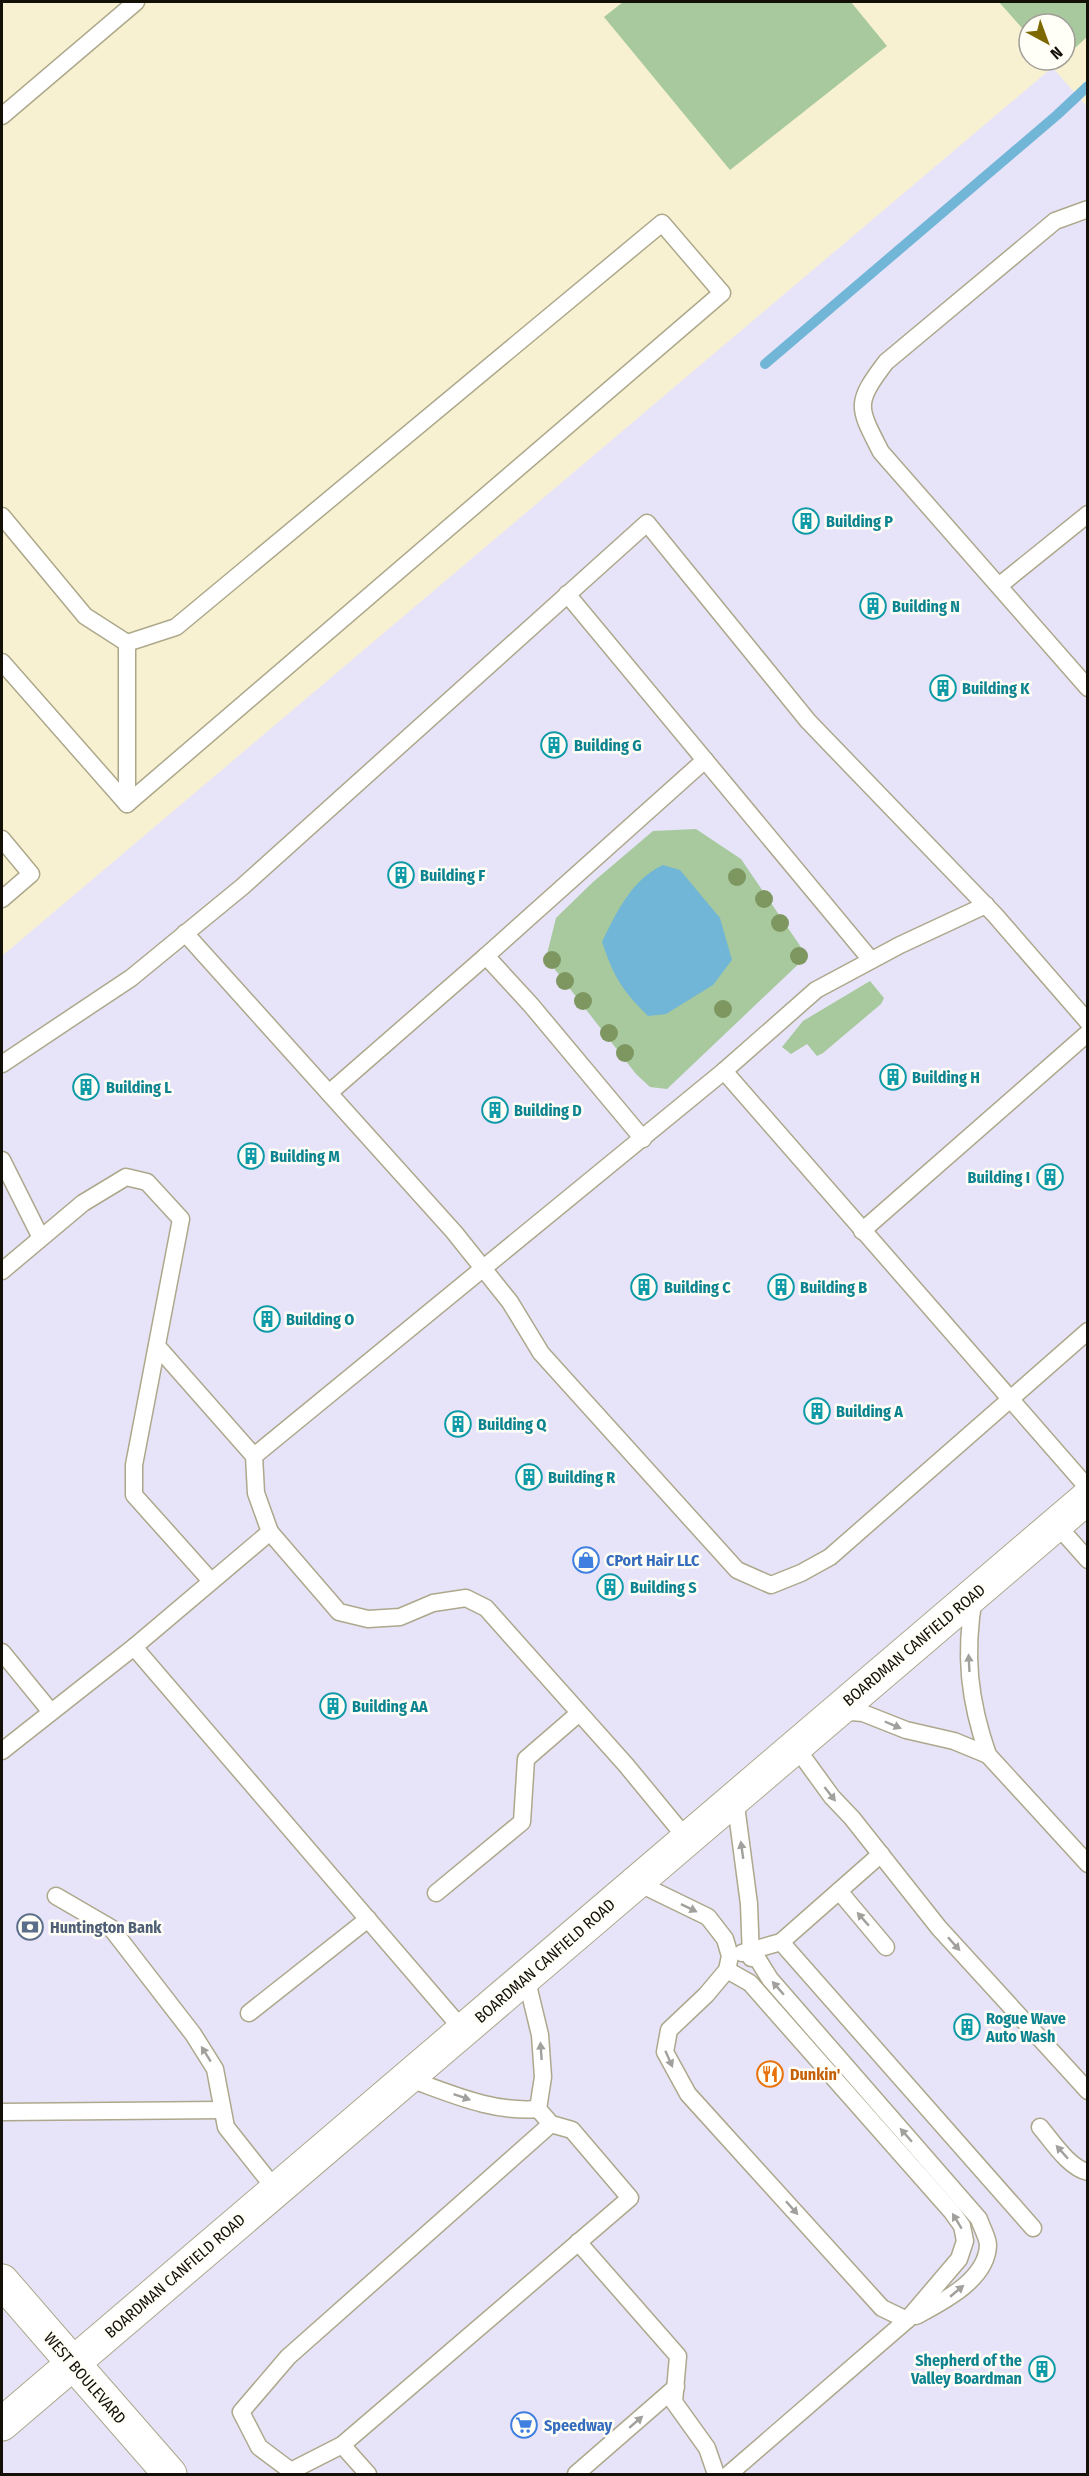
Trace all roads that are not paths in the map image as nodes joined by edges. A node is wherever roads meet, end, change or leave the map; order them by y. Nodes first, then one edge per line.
1 (136, 2) edge
2 (2, 116) edge
3 (1088, 209) edge
4 (1088, 514) edge
5 (2, 516) edge
6 (1000, 585) junction
7 (567, 594) junction
8 (127, 643) junction
9 (2, 662) edge
10 (1088, 687) edge
11 (705, 760) junction
12 (127, 804) junction
13 (2, 839) edge
14 (2, 899) edge
15 (986, 905) junction
16 (185, 933) junction
17 (486, 956) junction
18 (871, 960) junction
19 (1088, 1022) edge
20 (1088, 1033) edge
21 (2, 1064) edge
22 (724, 1071) junction
23 (329, 1093) junction
24 (643, 1139) junction
25 (2, 1160) edge
26 (862, 1231) junction
27 (41, 1238) junction
28 (484, 1269) junction
29 (2, 1271) edge
30 (1088, 1331) edge
31 (157, 1346) junction
32 (1008, 1400) junction
33 (254, 1456) junction
34 (1088, 1488) edge
35 (1088, 1497) edge
36 (1056, 1524) junction
37 (270, 1532) junction
38 (1088, 1560) edge
39 (212, 1581) junction
40 (974, 1594) junction
41 (134, 1647) junction
42 (2, 1652) edge
43 (837, 1711) junction
44 (51, 1712) junction
45 (578, 1714) junction
46 (795, 1746) junction
47 (2, 1751) edge
48 (988, 1755) junction
49 (735, 1798) junction
50 (687, 1839) junction
51 (881, 1854) junction
52 (1088, 1864) edge
53 (636, 1882) junction
54 (839, 1891) junction
55 (436, 1893) dead end
56 (56, 1896) dead end
57 (368, 1919) junction
58 (781, 1942) junction
59 (886, 1947) dead end
60 (752, 1950) junction
61 (729, 1963) junction
62 (525, 1977) junction
63 (750, 1983) junction
64 (249, 2013) dead end
65 (463, 2030) junction
66 (407, 2078) junction
67 (1088, 2091) edge
68 (538, 2109) junction
69 (222, 2110) junction
70 (2, 2112) edge
71 (551, 2124) junction
72 (1040, 2127) dead end
73 (1088, 2172) edge
74 (276, 2190) junction
75 (1033, 2228) dead end
76 (578, 2242) junction
77 (2, 2281) edge
78 (908, 2320) junction
79 (73, 2363) junction
80 (676, 2387) junction
81 (2, 2424) edge
82 (342, 2445) junction
83 (170, 2475) edge
84 (368, 2475) edge
85 (576, 2475) edge
86 (716, 2475) edge
87 (729, 2475) edge

1 - 2 lane
3 - 6 lane
4 - 6 lane
5 - 8 lane
6 - 10 lane
7 - 11 lane
7 - 15 lane
7 - 16 lane
8 - 12 lane
8 - 12 lane
9 - 12 lane
11 - 17 lane
11 - 18 lane
13 - 14 lane
15 - 18 lane
15 - 19 lane
16 - 21 lane
16 - 23 lane
17 - 23 lane
17 - 24 lane
18 - 22 lane
20 - 26 lane
22 - 24 lane
22 - 26 lane
23 - 28 lane
24 - 28 lane
25 - 27 lane
26 - 32 lane
27 - 29 lane
27 - 31 lane
28 - 32 lane
28 - 33 lane
30 - 32 lane
31 - 33 lane
31 - 39 lane
32 - 34 lane
33 - 37 lane
35 - 36 main road, BOARDMAN CANFIELD ROAD
36 - 38 lane
36 - 40 main road, BOARDMAN CANFIELD ROAD
37 - 39 lane
37 - 45 lane
39 - 41 lane
40 - 43 main road, BOARDMAN CANFIELD ROAD
48 -> 40 lane
41 - 44 lane
41 - 57 lane
42 - 44 lane
43 - 46 main road, BOARDMAN CANFIELD ROAD
43 -> 48 lane
44 - 47 lane
45 - 50 lane
45 - 55 lane
46 - 49 main road, BOARDMAN CANFIELD ROAD
46 -> 51 lane
48 - 52 lane
49 - 50 main road, BOARDMAN CANFIELD ROAD
60 -> 49 lane
50 - 53 main road, BOARDMAN CANFIELD ROAD
51 - 54 lane
51 -> 67 lane
53 -> 61 lane
53 - 62 main road, BOARDMAN CANFIELD ROAD
54 - 58 lane
59 -> 54 lane
69 -> 56 lane
57 - 64 lane
57 - 65 lane
58 - 60 lane
58 - 75 lane
60 - 61 lane
60 - 63 lane
78 -> 60 lane
61 - 63 lane
61 -> 78 lane
62 - 65 main road, BOARDMAN CANFIELD ROAD
68 -> 62 lane
78 -> 63 lane
65 - 66 main road, BOARDMAN CANFIELD ROAD
66 -> 68 lane
66 - 74 main road, BOARDMAN CANFIELD ROAD
68 - 71 lane
69 - 70 lane
69 - 74 lane
71 - 76 lane
71 - 82 lane
73 -> 72 lane
74 - 79 main road, BOARDMAN CANFIELD ROAD
76 - 80 lane
76 - 82 lane
77 - 79 main road, WEST BOULEVARD
78 - 87 lane
79 - 81 main road, BOARDMAN CANFIELD ROAD
79 - 83 main road, WEST BOULEVARD
85 -> 80 lane
80 - 86 lane
82 - 84 lane

